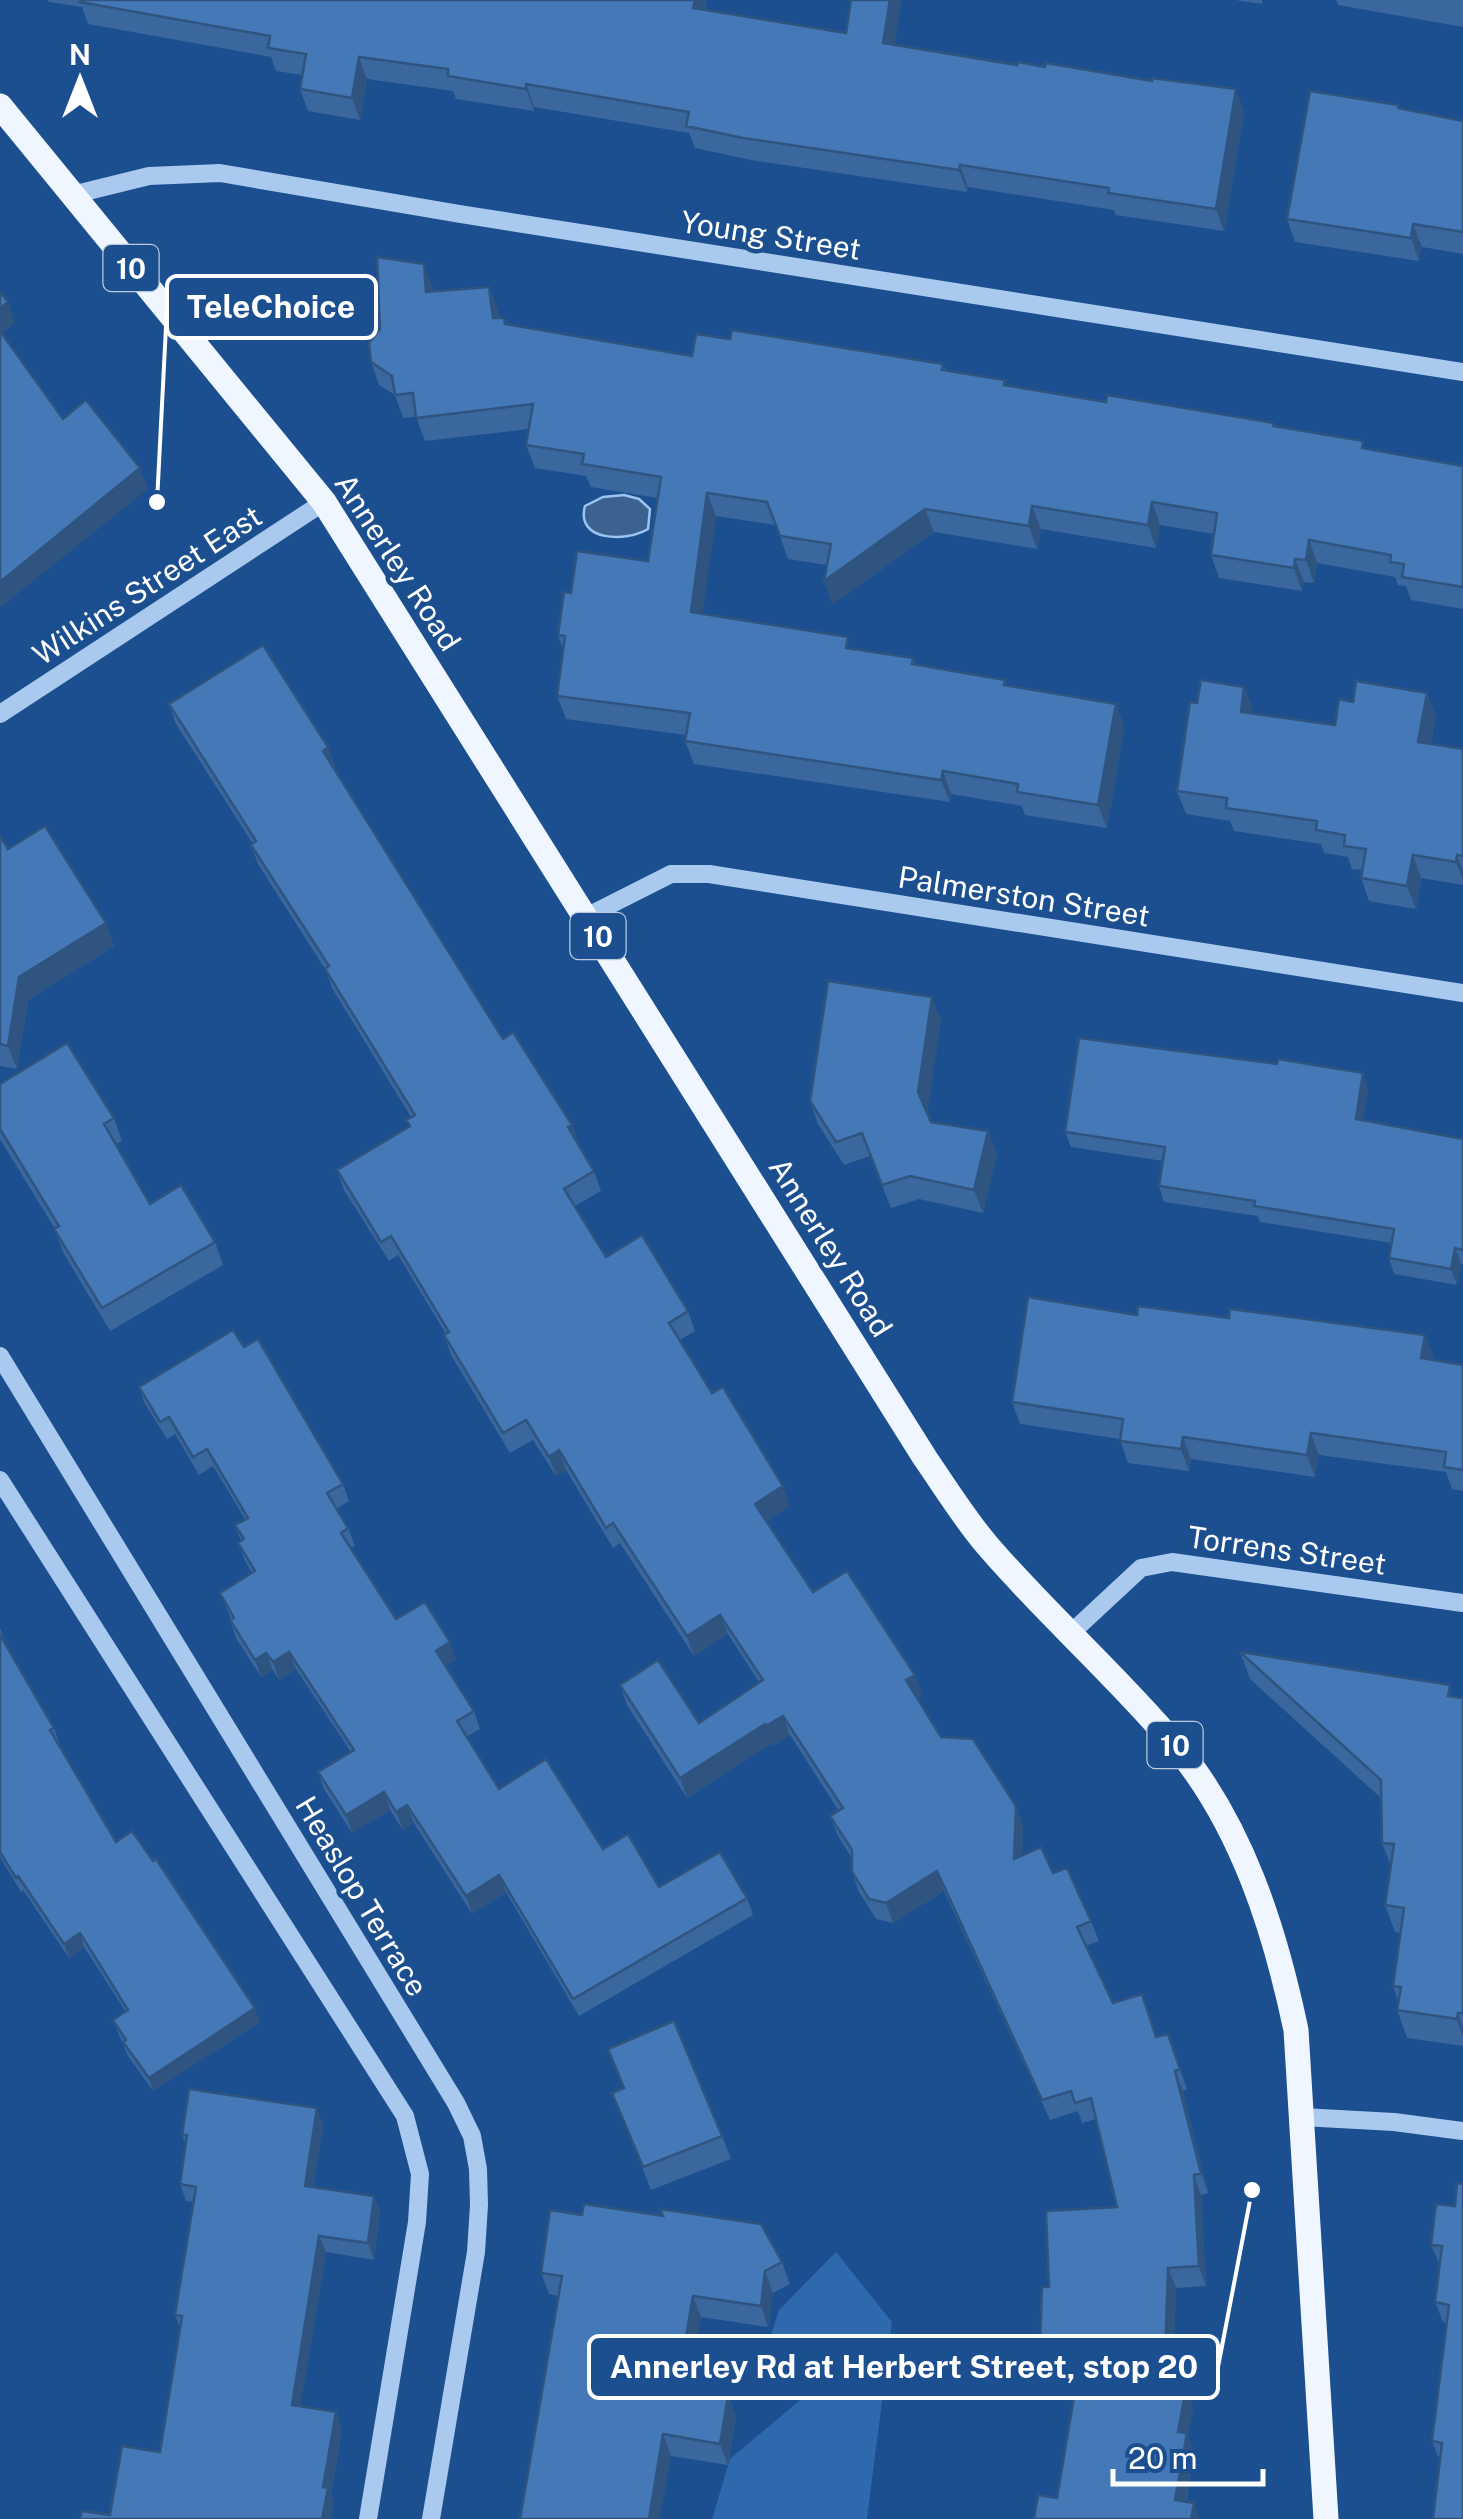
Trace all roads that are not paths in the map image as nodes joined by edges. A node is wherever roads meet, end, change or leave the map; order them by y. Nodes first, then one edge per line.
1 (0, 106) edge
2 (72, 196) junction
3 (1463, 372) edge
4 (324, 502) junction
5 (0, 714) edge
6 (586, 918) junction
7 (1463, 993) edge
8 (0, 1356) edge
9 (0, 1480) edge
10 (1463, 1603) edge
11 (1070, 1634) junction
12 (1302, 2117) junction
13 (1463, 2131) edge
14 (368, 2519) edge
15 (431, 2519) edge
16 (1326, 2519) edge

1 - 2 main road, Annerley Road / 10
2 - 3 street, Young Street
2 - 4 main road, Annerley Road / 10
4 - 5 street, Wilkins Street East
4 - 6 main road, Annerley Road / 10
6 - 7 street, Palmerston Street
6 - 11 main road, Annerley Road / 10
8 - 15 street, Heaslop Terrace
9 - 14 street
10 - 11 street, Torrens Street
11 - 12 main road, Annerley Road / 10
12 - 13 street
12 - 16 main road, Annerley Road / 10

